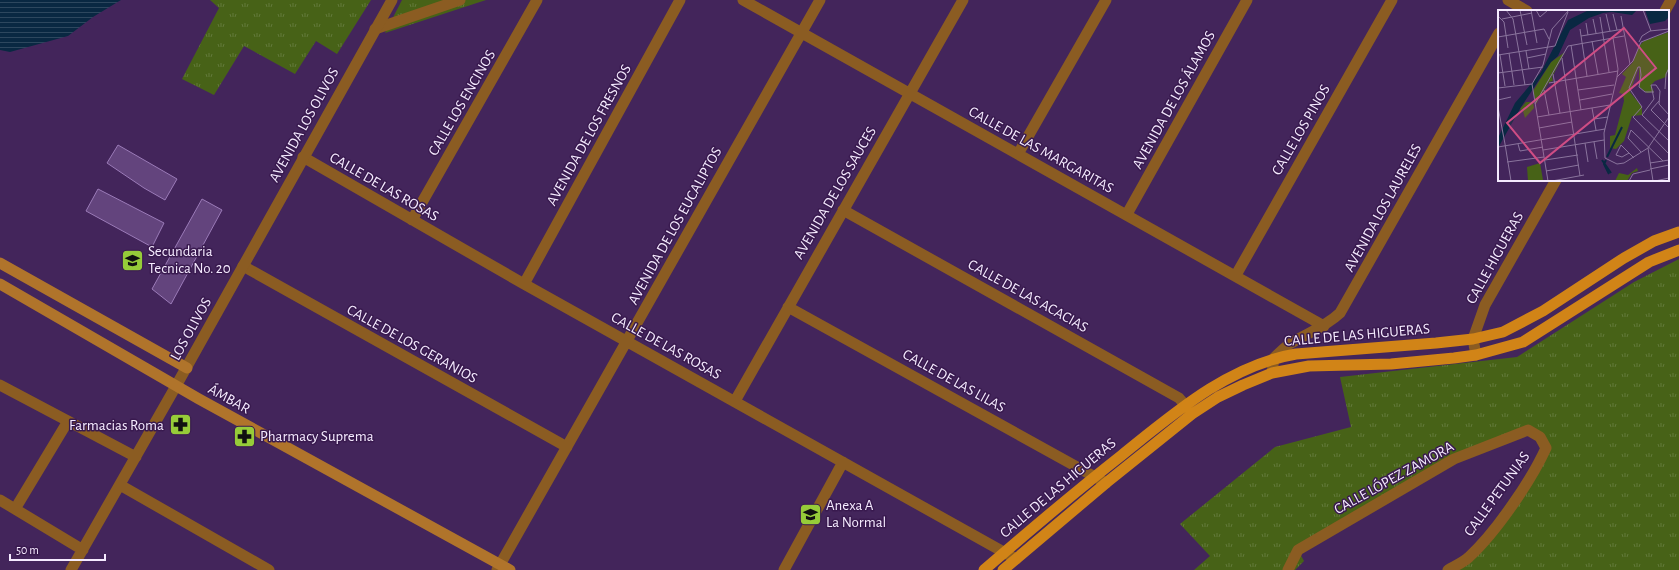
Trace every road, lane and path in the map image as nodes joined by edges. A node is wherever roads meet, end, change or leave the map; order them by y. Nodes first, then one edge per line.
1 (392, 0) edge
2 (460, 0) edge
3 (537, 0) edge
4 (680, 0) edge
5 (743, 0) edge
6 (820, 0) edge
7 (963, 0) edge
8 (1106, 0) edge
9 (1247, 0) edge
10 (1392, 0) edge
11 (1671, 0) edge
12 (1511, 5) edge
13 (1524, 10) edge
14 (1666, 10) edge
15 (375, 29) junction
16 (800, 33) junction
17 (1498, 35) edge
18 (909, 94) junction
19 (1018, 154) junction
20 (303, 157) junction
21 (1555, 181) edge
22 (843, 210) junction
23 (1127, 214) junction
24 (412, 220) junction
25 (1679, 232) edge
26 (1679, 250) edge
27 (0, 262) edge
28 (243, 266) junction
29 (1236, 275) junction
30 (0, 284) edge
31 (524, 284) junction
32 (788, 307) junction
33 (1324, 326) junction
34 (1473, 339) junction
35 (628, 342) junction
36 (1476, 355) junction
37 (1274, 358) junction
38 (186, 368) junction
39 (1272, 373) junction
40 (0, 385) edge
41 (176, 386) junction
42 (735, 401) junction
43 (1186, 404) junction
44 (1192, 414) junction
45 (68, 421) junction
46 (1528, 430) joint
47 (567, 447) junction
48 (136, 457) junction
49 (843, 462) junction
50 (1096, 476) junction
51 (1106, 483) junction
52 (120, 486) junction
53 (0, 500) edge
54 (15, 509) junction
55 (83, 550) junction
56 (1004, 552) junction
57 (1016, 559) junction
58 (502, 568) edge
59 (71, 570) edge
60 (269, 570) edge
61 (784, 570) edge
62 (984, 570) edge
63 (1003, 570) edge
64 (1288, 570) edge
65 (1448, 570) edge

1 - 15 street, AVENIDA LOS OLIVOS
2 - 15 street
3 - 24 street, CALLE LOS ENCINOS
4 - 31 street, AVENIDA DE LOS FRESNOS
5 - 16 street, CALLE DE LAS MARGARITAS
6 - 16 street, AVENIDA DE LOS EUCALIPTOS
7 - 18 street, AVENIDA DE LOS SAUCES
8 - 19 street
9 - 23 street, AVENIDA DE LOS ÁLAMOS
10 - 29 street, CALLE LOS PINOS
11 - 14 street
12 - 13 street
15 - 20 street, AVENIDA LOS OLIVOS
16 - 18 street, CALLE DE LAS MARGARITAS
16 - 35 street, AVENIDA DE LOS EUCALIPTOS
17 - 33 street, AVENIDA LOS LAURELES
18 - 19 street, CALLE DE LAS MARGARITAS
18 - 22 street, AVENIDA DE LOS SAUCES
19 - 23 street, CALLE DE LAS MARGARITAS
20 - 24 street, CALLE DE LAS ROSAS
20 - 28 street, AVENIDA LOS OLIVOS
21 - 34 street, CALLE HIGUERAS
22 - 32 street, AVENIDA DE LOS SAUCES
22 - 43 street, CALLE DE LAS ACACIAS
23 - 29 street, CALLE DE LAS MARGARITAS
24 - 31 street, CALLE DE LAS ROSAS
25 - 34 main road, CALLE DE LAS HIGUERAS
26 - 36 main road, CALLE DE LAS HIGUERAS
27 - 38 main road
28 - 38 street, LOS OLIVOS
28 - 47 street, CALLE DE LOS GERANIOS
29 - 33 street, CALLE DE LAS MARGARITAS
30 - 41 main road, ÁMBAR
31 - 35 street, CALLE DE LAS ROSAS
32 - 42 street, AVENIDA DE LOS SAUCES
32 - 50 street, CALLE DE LAS LILAS
33 - 37 street, AVENIDA LOS LAURELES
34 - 36 street
34 - 37 main road, CALLE DE LAS HIGUERAS
35 - 42 street, CALLE DE LAS ROSAS
35 - 47 street, AVENIDA DE LOS EUCALIPTOS
36 - 39 main road, CALLE DE LAS HIGUERAS
37 - 39 street
37 - 43 main road, CALLE DE LAS HIGUERAS
38 - 41 street, LOS OLIVOS
39 - 44 main road, CALLE DE LAS HIGUERAS
40 - 45 street
41 - 48 street
41 - 58 main road, ÁMBAR
42 - 49 street, CALLE DE LAS ROSAS
43 - 44 street, CALLE DE LAS ACACIAS
43 - 50 main road, CALLE DE LAS HIGUERAS
44 - 51 main road, CALLE DE LAS HIGUERAS
45 - 48 street
45 - 54 street
46 - 64 street, CALLE LÓPEZ ZAMORA
46 - 65 street, CALLE PETUNIAS
47 - 58 street, AVENIDA DE LOS EUCALIPTOS
48 - 52 street
49 - 56 street, CALLE DE LAS ROSAS
49 - 61 street
50 - 51 street, CALLE DE LAS LILAS
50 - 56 main road, CALLE DE LAS HIGUERAS
51 - 57 main road, CALLE DE LAS HIGUERAS
52 - 55 street
52 - 60 street
53 - 54 street
54 - 55 street
55 - 59 street
56 - 57 street, CALLE DE LAS ROSAS
56 - 62 main road, CALLE DE LAS HIGUERAS
57 - 63 main road, CALLE DE LAS HIGUERAS

